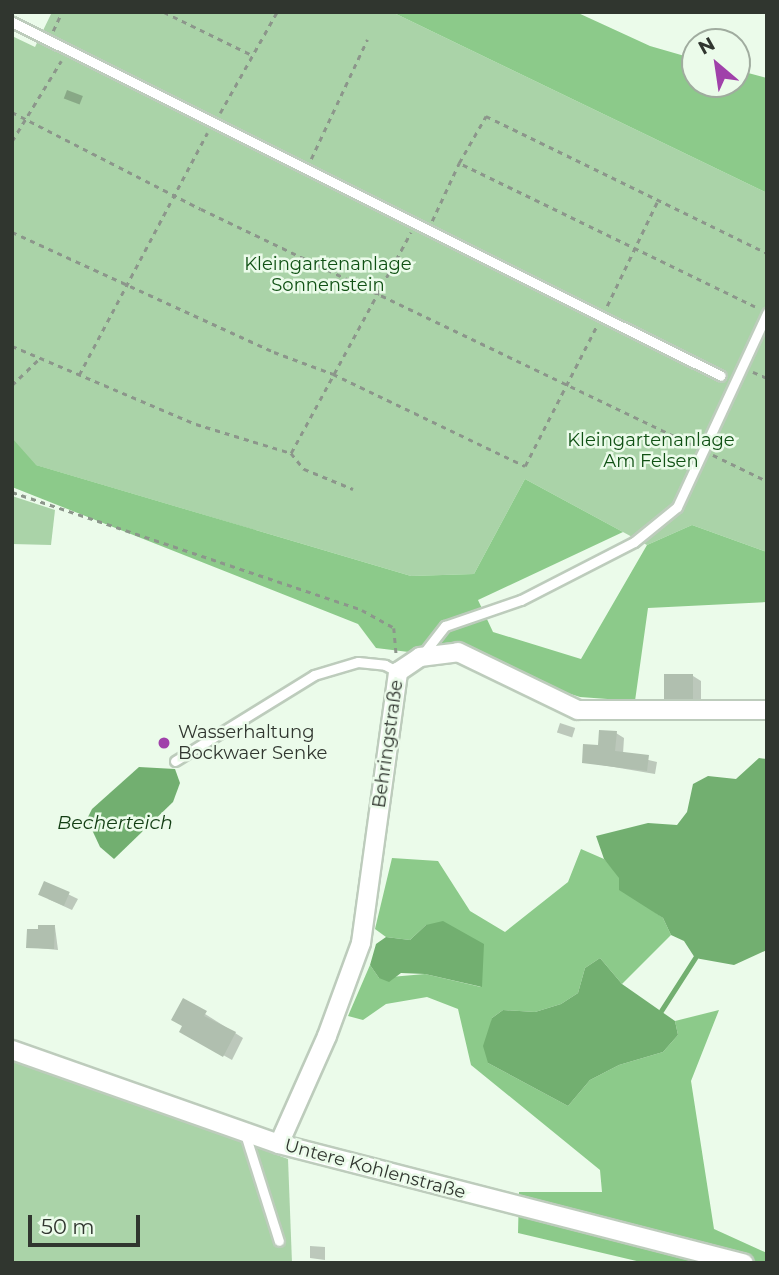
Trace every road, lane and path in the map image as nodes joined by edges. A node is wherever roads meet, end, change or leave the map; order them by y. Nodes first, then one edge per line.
1 (62, 12) edge
2 (164, 12) edge
3 (277, 12) edge
4 (12, 22) edge
5 (48, 40) junction
6 (367, 40) dead end
7 (68, 49) junction
8 (254, 56) junction
9 (12, 112) edge
10 (28, 122) junction
11 (212, 123) junction
12 (12, 141) edge
13 (459, 163) junction
14 (306, 168) junction
15 (174, 196) junction
16 (657, 202) junction
17 (416, 223) junction
18 (428, 230) junction
19 (12, 232) edge
20 (637, 246) junction
21 (767, 253) edge
22 (127, 286) junction
23 (376, 290) junction
24 (755, 307) dead end
25 (767, 313) edge
26 (601, 316) junction
27 (12, 346) edge
28 (41, 358) junction
29 (743, 367) junction
30 (333, 374) junction
31 (79, 375) junction
32 (721, 376) dead end
33 (767, 379) edge
34 (567, 384) junction
35 (12, 385) edge
36 (704, 450) junction
37 (291, 453) junction
38 (767, 481) edge
39 (353, 489) dead end
40 (12, 492) edge
41 (420, 657) junction
42 (398, 672) junction
43 (767, 710) edge
44 (175, 761) dead end
45 (12, 1050) edge
46 (244, 1132) junction
47 (279, 1144) junction
48 (279, 1241) dead end
49 (744, 1263) edge

1 - 5 path
2 - 8 path
3 - 8 path
4 - 5 lane
5 - 7 lane
6 - 14 path
7 - 10 path
7 - 11 lane
8 - 11 path
9 - 10 path
10 - 12 path
10 - 15 path
11 - 14 lane
11 - 15 path
13 - 16 path
13 - 18 path
13 - 20 path
14 - 17 lane
15 - 22 path
15 - 23 path
16 - 20 path
16 - 21 path
17 - 18 lane
17 - 23 path
18 - 26 lane
19 - 22 path
20 - 24 path
20 - 26 path
22 - 30 path
22 - 31 path
23 - 30 path
23 - 34 path
25 - 29 lane
26 - 32 lane
26 - 34 path
27 - 28 path
28 - 31 path
28 - 35 path
29 - 33 path
29 - 36 lane
30 - 34 path
30 - 37 path
31 - 37 path
34 - 36 path
36 - 38 path
36 - 41 lane
37 - 39 path
40 - 42 path
41 - 42 street, Behringstraße
41 - 43 street, Behringstraße
42 - 44 lane
42 - 47 street, Behringstraße
45 - 46 street, Untere Kohlenstraße
46 - 47 street, Untere Kohlenstraße
46 - 48 lane
47 - 49 street, Untere Kohlenstraße

